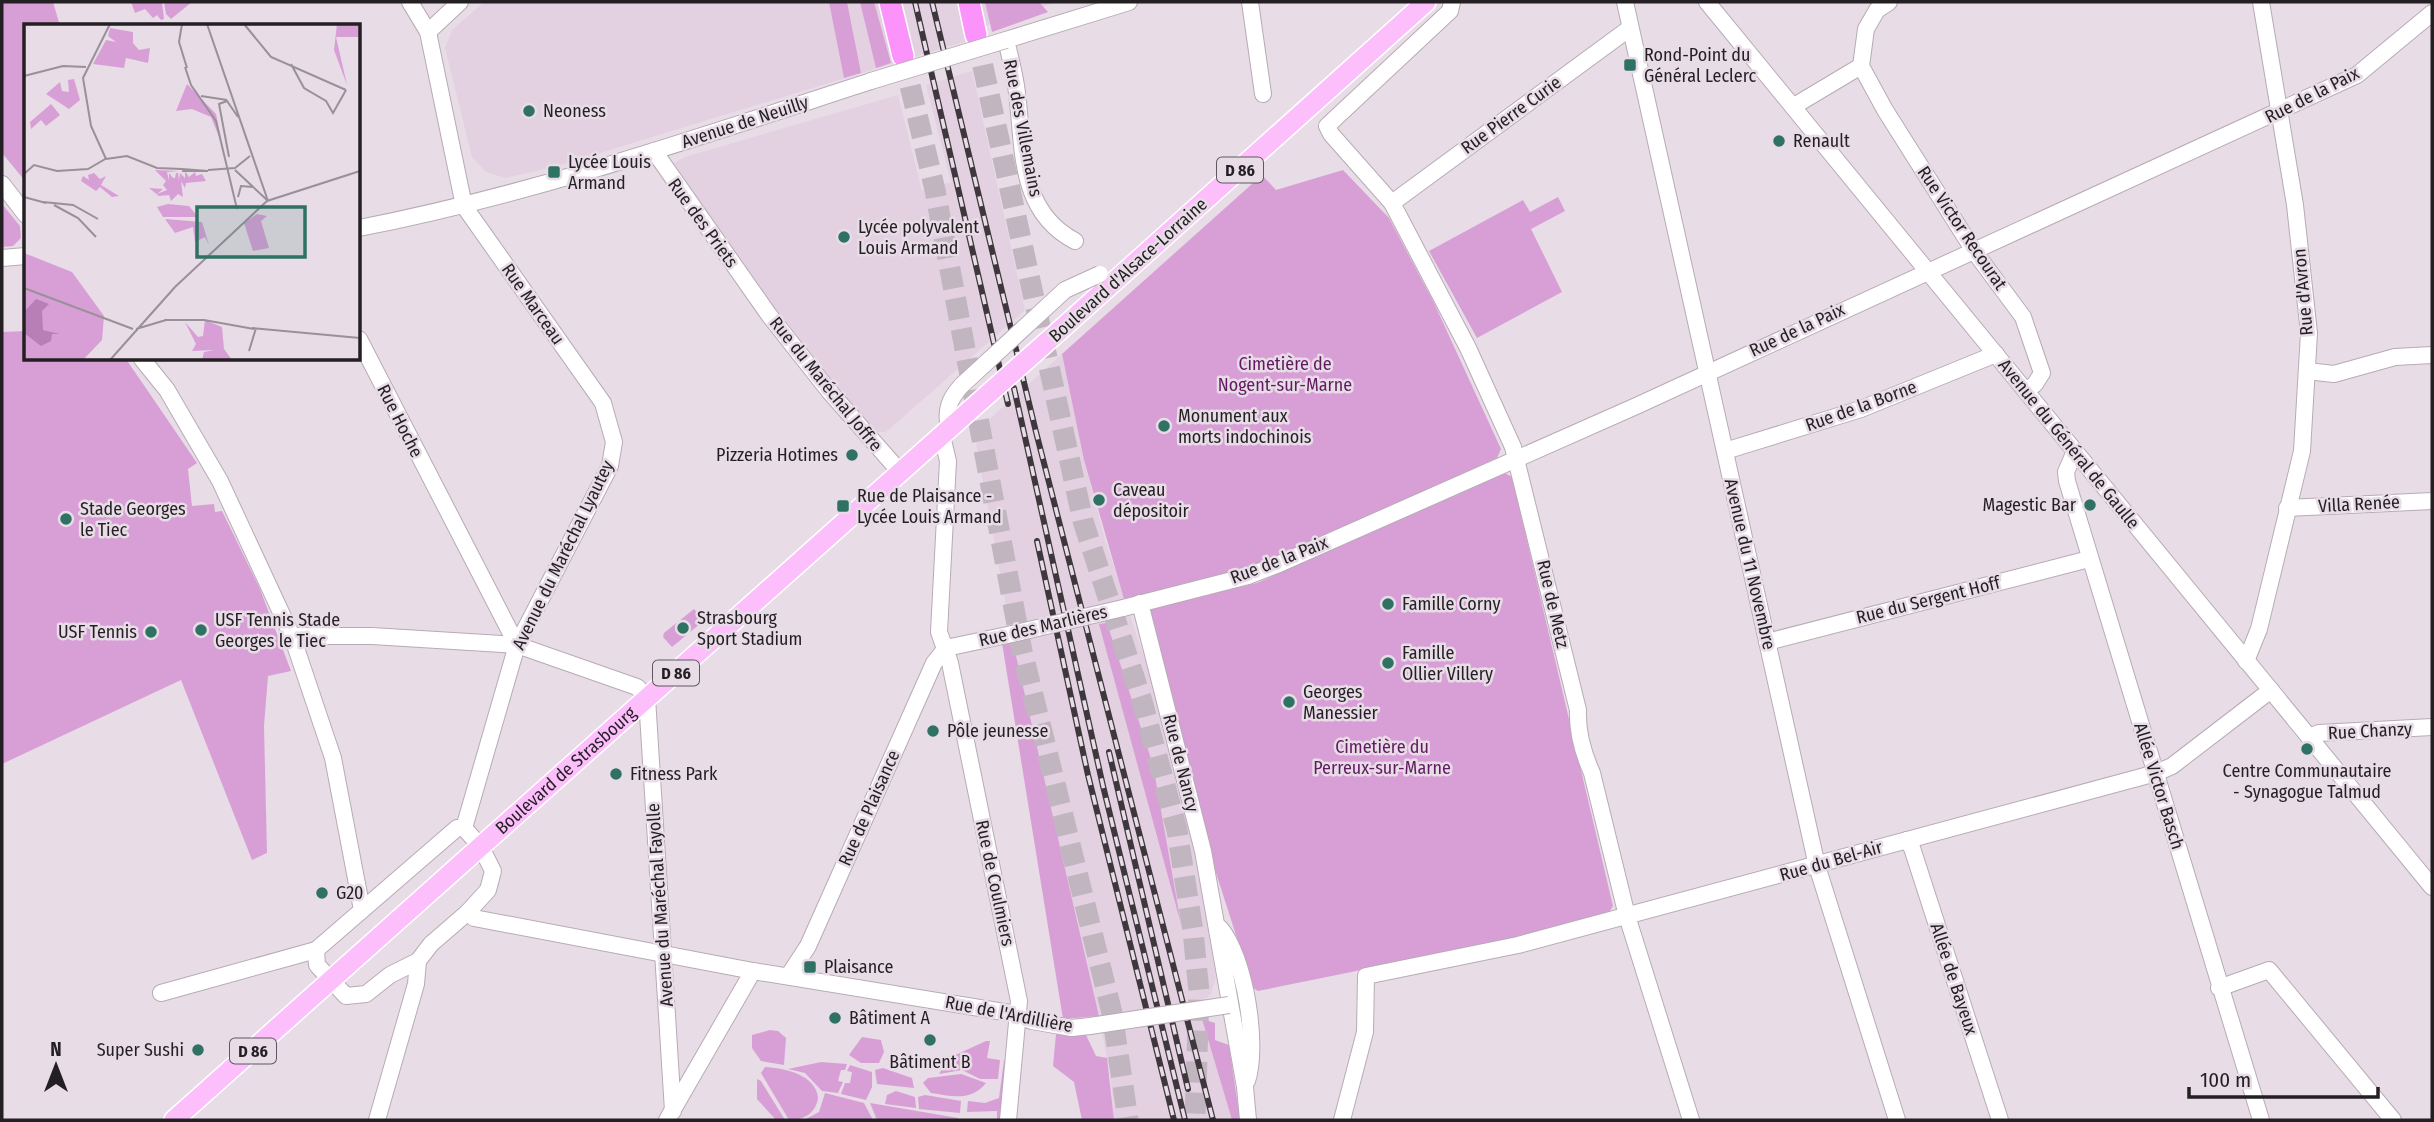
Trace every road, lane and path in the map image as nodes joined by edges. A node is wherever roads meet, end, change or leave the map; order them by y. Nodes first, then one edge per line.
1 (410, 2) edge
2 (460, 2) edge
3 (890, 2) edge
4 (969, 2) edge
5 (1129, 2) edge
6 (1250, 2) edge
7 (1452, 2) edge
8 (1625, 2) edge
9 (1707, 2) edge
10 (1889, 2) edge
11 (2261, 2) edge
12 (1427, 3) edge
13 (2432, 13) edge
14 (1630, 28) junction
15 (428, 32) junction
16 (976, 35) tunnel mouth
17 (1006, 40) junction
18 (903, 55) tunnel mouth
19 (1861, 66) junction
20 (1263, 94) dead end
21 (1794, 106) junction
22 (2280, 112) junction
23 (654, 151) junction
24 (2, 184) edge
25 (1392, 203) junction
26 (464, 206) junction
27 (24, 212) edge
28 (360, 228) edge
29 (1075, 241) dead end
30 (1974, 251) junction
31 (24, 256) edge
32 (2, 258) edge
33 (1136, 262) junction
34 (1927, 271) junction
35 (754, 293) joint
36 (360, 341) edge
37 (1996, 354) junction
38 (2432, 355) edge
39 (143, 360) edge
40 (1021, 364) joint
41 (1706, 371) junction
42 (2307, 371) junction
43 (2026, 391) junction
44 (603, 403) joint
45 (945, 433) junction
46 (1725, 451) junction
47 (2076, 452) junction
48 (1517, 457) junction
49 (901, 473) junction
50 (2432, 500) edge
51 (2287, 508) junction
52 (2089, 559) junction
53 (1140, 603) junction
54 (292, 636) junction
55 (1767, 642) junction
56 (517, 645) junction
57 (946, 648) junction
58 (2246, 661) junction
59 (2271, 691) junction
60 (647, 698) junction
61 (2432, 727) edge
62 (2309, 737) junction
63 (2156, 773) junction
64 (464, 828) junction
65 (1907, 840) junction
66 (481, 847) junction
67 (1817, 866) junction
68 (2432, 887) edge
69 (362, 910) junction
70 (468, 912) junction
71 (1627, 916) junction
72 (1217, 924) junction
73 (316, 950) junction
74 (664, 954) junction
75 (418, 961) junction
76 (753, 971) junction
77 (789, 975) junction
78 (332, 982) junction
79 (2219, 988) junction
80 (161, 993) dead end
81 (1229, 1005) junction
82 (1020, 1017) junction
83 (1245, 1087) junction
84 (670, 1115) edge
85 (174, 1120) edge
86 (377, 1120) edge
87 (1008, 1120) edge
88 (1248, 1120) edge
89 (1342, 1120) edge
90 (1691, 1120) edge
91 (1898, 1120) edge
92 (2000, 1120) edge
93 (2260, 1120) edge
94 (2393, 1120) edge

1 - 15 street
2 - 15 street
3 - 18 highway
4 - 16 highway
5 - 17 street, Avenue de Neuilly
6 - 20 street
7 - 25 street, Rue de Metz
8 - 14 street, Avenue du 11 Novembre
9 - 21 street, Avenue du Général de Gaulle
10 - 19 street
11 - 22 street, Rue d'Avron
12 - 33 main road, Boulevard d'Alsace-Lorraine / D 86
13 - 22 street, Rue de la Paix
14 - 25 street, Rue Pierre Curie
14 - 41 street, Avenue du 11 Novembre
15 - 26 street
17 - 23 street, Avenue de Neuilly, bridge
17 - 29 street, Rue des Villemains
19 - 21 street
19 - 30 street, Rue Victor Recourat
21 - 34 street, Avenue du Général de Gaulle
22 - 30 street, Rue de la Paix
22 - 42 street, Rue d'Avron
23 - 26 street, Avenue de Neuilly
23 - 35 street, Rue des Priets
24 - 27 street
25 - 48 street, Rue de Metz
26 - 28 street, Avenue de Neuilly
26 - 44 street, Rue Marceau
30 - 34 street, Rue de la Paix
30 - 43 street, Rue Victor Recourat
31 - 32 street
33 - 40 main road, Boulevard d'Alsace-Lorraine / D 86, bridge
33 - 45 street, bridge
34 - 37 street, Avenue du Général de Gaulle
34 - 41 street, Rue de la Paix
35 - 49 street, Rue du Maréchal Joffre
36 - 56 street, Rue Hoche
37 - 43 street, Avenue du Général de Gaulle
37 - 46 street, Rue de la Borne
38 - 42 street
39 - 54 street
40 - 45 main road, Boulevard de Strasbourg / D 86, bridge
41 - 46 street, Avenue du 11 Novembre
41 - 48 street, Rue de la Paix
42 - 51 street, Rue d'Avron
43 - 47 street, Avenue du Général de Gaulle
44 - 56 street, Avenue du Maréchal Lyautey
45 - 49 main road, Boulevard de Strasbourg / D 86
45 - 57 street
46 - 55 street, Avenue du 11 Novembre
47 - 52 street, Allée Victor Basch
47 - 58 street, Avenue du Général de Gaulle
48 - 53 street, Rue de la Paix
48 - 71 street, Rue de Metz
49 - 60 main road, Boulevard de Strasbourg / D 86
50 - 51 street, Villa Renée
51 - 58 street, Rue d'Avron
52 - 55 street, Rue du Sergent Hoff
52 - 63 street, Allée Victor Basch
53 - 57 street, Rue des Marlières, bridge
53 - 72 street, Rue de Nancy
54 - 56 street
54 - 69 street
55 - 67 street, Avenue du 11 Novembre
56 - 60 street
56 - 64 street, Avenue du Maréchal Lyautey
57 - 77 street, Rue de Plaisance
57 - 82 street, Rue de Coulmiers
58 - 59 street, Avenue du Général de Gaulle
59 - 62 street, Avenue du Général de Gaulle
59 - 63 street, Rue du Bel-Air
60 - 66 main road, Boulevard de Strasbourg / D 86
60 - 74 street, Avenue du Maréchal Fayolle
61 - 62 street, Rue Chanzy
62 - 68 street, Avenue du Général de Gaulle
63 - 65 street, Rue du Bel-Air
63 - 79 street, Allée Victor Basch
64 - 66 street
64 - 69 street
65 - 67 street, Rue du Bel-Air
65 - 92 street, Allée de Bayeux
66 - 70 street
66 - 78 main road, Boulevard de Strasbourg / D 86
67 - 71 street, Rue du Bel-Air
67 - 91 street, Avenue du 11 Novembre
69 - 73 street
70 - 74 street
70 - 75 street
71 - 89 street, Rue du Bel-Air
71 - 90 street, Rue de Metz
72 - 81 street, Rue de Nancy
72 - 83 street, Rue de Nancy
73 - 78 street
73 - 80 street
74 - 76 street
74 - 84 street, Avenue du Maréchal Fayolle
75 - 78 street
75 - 86 street
76 - 77 street
76 - 84 street
77 - 82 street, Rue de l'Ardillière
78 - 85 main road, Boulevard de Strasbourg / D 86
79 - 93 street, Allée Victor Basch
79 - 94 street
81 - 82 street, Rue de l'Ardillière, bridge
81 - 83 street, Rue de Nancy
82 - 87 street, Rue de Coulmiers
83 - 88 street, Rue de Nancy

